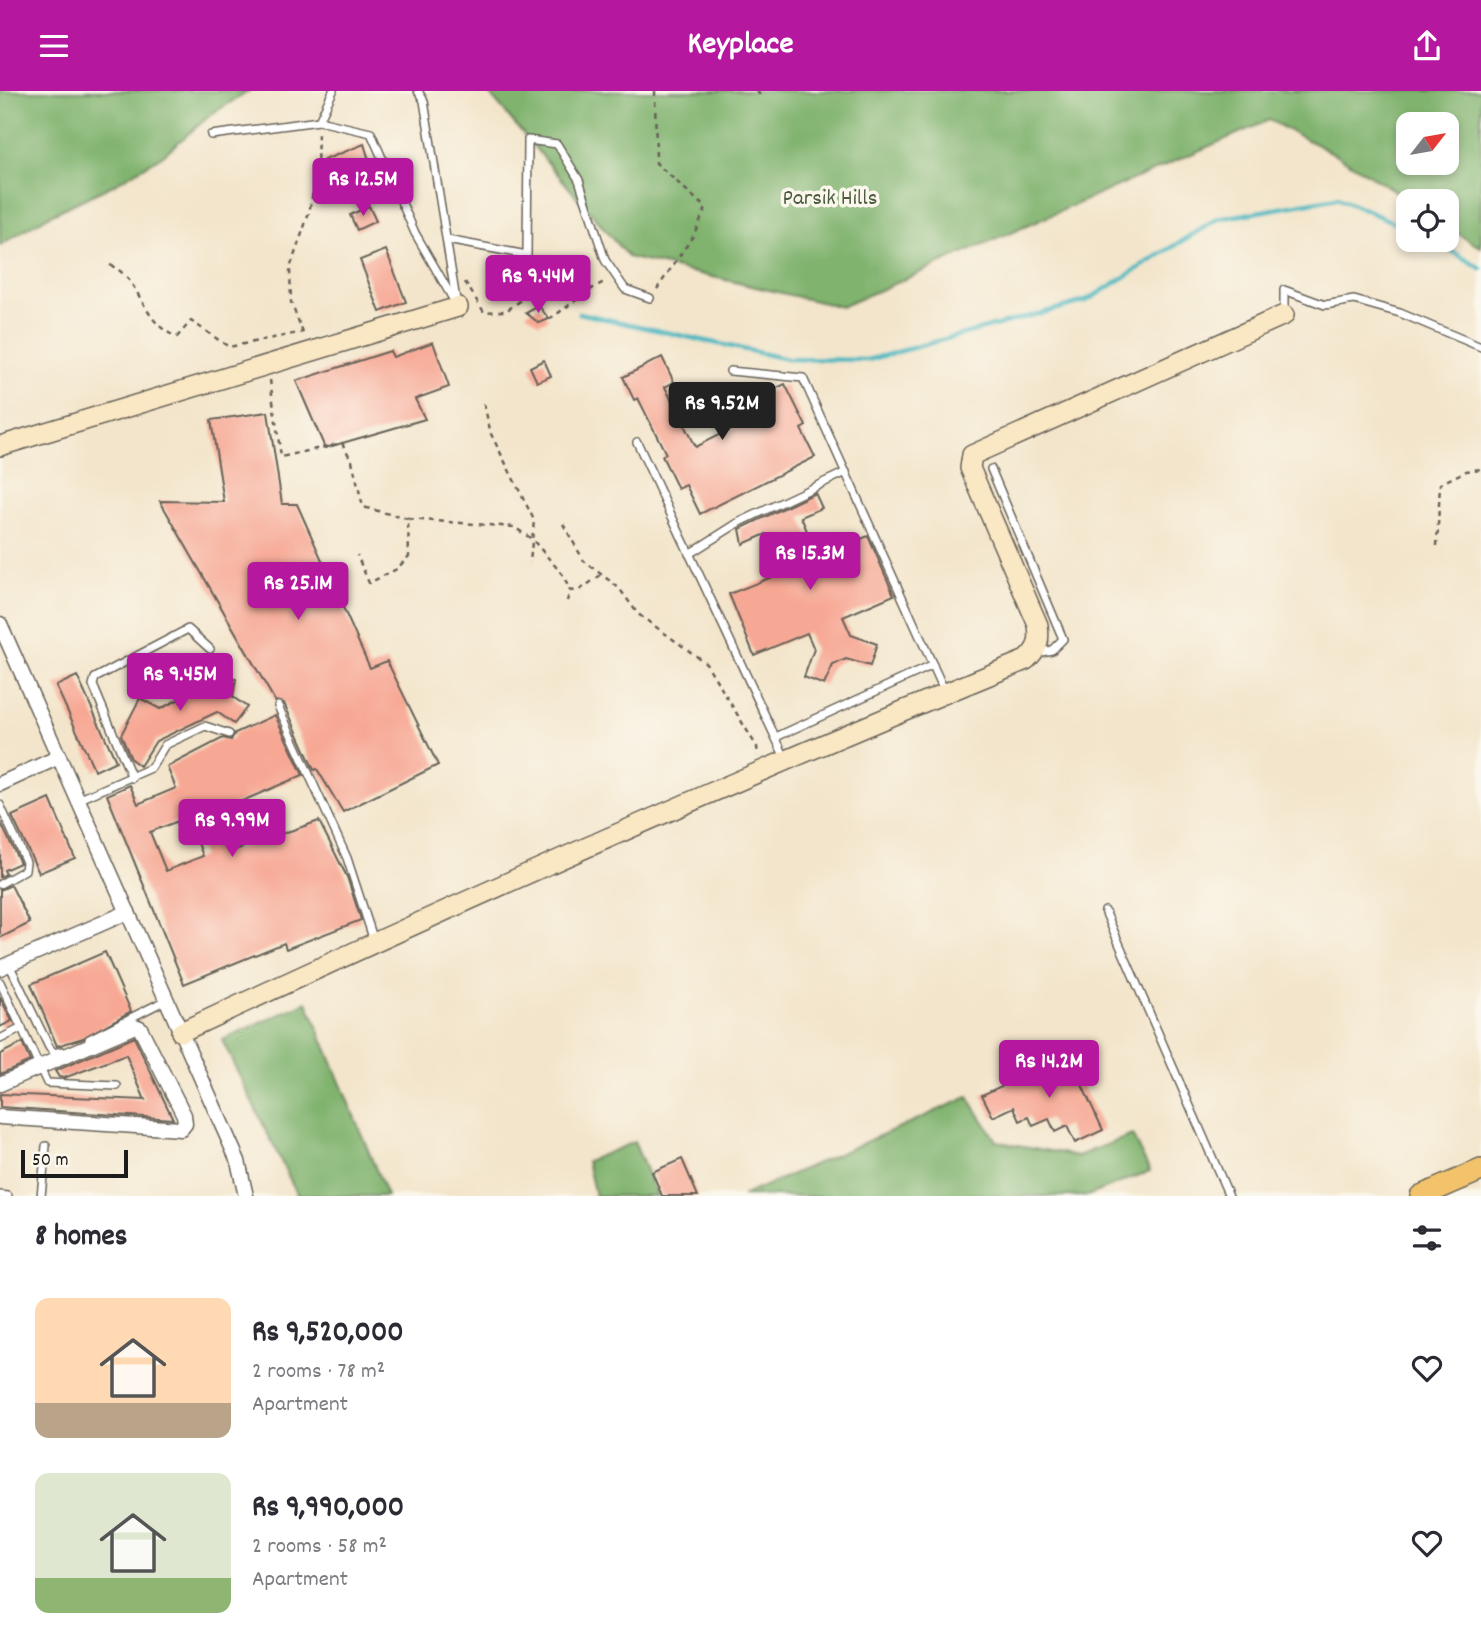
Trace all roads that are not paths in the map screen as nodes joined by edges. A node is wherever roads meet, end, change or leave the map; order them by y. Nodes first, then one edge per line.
1 (333, 91) edge
2 (418, 91) edge
3 (319, 121) junction
4 (211, 135) dead end
5 (447, 240) junction
6 (650, 298) road end
7 (457, 307) junction
8 (1284, 315) joint
9 (1481, 347) edge
10 (730, 371) dead end
11 (637, 442) dead end
12 (0, 446) edge
13 (991, 469) dead end
14 (846, 472) junction
15 (689, 554) junction
16 (0, 624) edge
17 (210, 649) dead end
18 (1032, 654) junction
19 (933, 665) junction
20 (945, 693) junction
21 (278, 706) dead end
22 (229, 734) dead end
23 (776, 737) junction
24 (59, 757) junction
25 (786, 760) junction
26 (132, 778) junction
27 (0, 784) edge
28 (78, 800) junction
29 (0, 805) edge
30 (0, 884) edge
31 (1105, 911) dead end
32 (128, 912) junction
33 (374, 942) junction
34 (4, 966) edge
35 (0, 982) edge
36 (166, 1000) junction
37 (22, 1028) junction
38 (181, 1032) junction
39 (0, 1039) edge
40 (41, 1067) junction
41 (0, 1084) edge
42 (117, 1086) dead end
43 (0, 1117) edge
44 (46, 1146) dead end
45 (1481, 1170) edge
46 (0, 1195) edge
47 (8, 1196) edge
48 (41, 1196) edge
49 (246, 1196) edge
50 (1229, 1196) edge
51 (1421, 1196) edge

1 - 3 lane
2 - 5 lane
3 - 4 lane
3 - 7 lane
5 - 6 lane
5 - 7 lane
7 - 12 street
8 - 9 lane
8 - 18 street
10 - 14 lane
11 - 15 lane
13 - 18 lane
14 - 15 lane
14 - 19 lane
15 - 23 lane
16 - 24 street
17 - 26 lane
18 - 20 street
19 - 20 lane
19 - 23 lane
20 - 25 street
21 - 33 lane
22 - 26 lane
23 - 25 lane
24 - 27 street
24 - 28 street
25 - 33 street
26 - 28 lane
28 - 32 street
29 - 30 lane
31 - 50 lane
32 - 34 street
32 - 36 street
33 - 38 street
34 - 36 lane
35 - 37 lane
36 - 38 street
37 - 39 lane
37 - 40 lane
38 - 49 street
40 - 41 street
40 - 42 lane
40 - 43 street
44 - 48 lane
45 - 51 main road
46 - 47 lane

